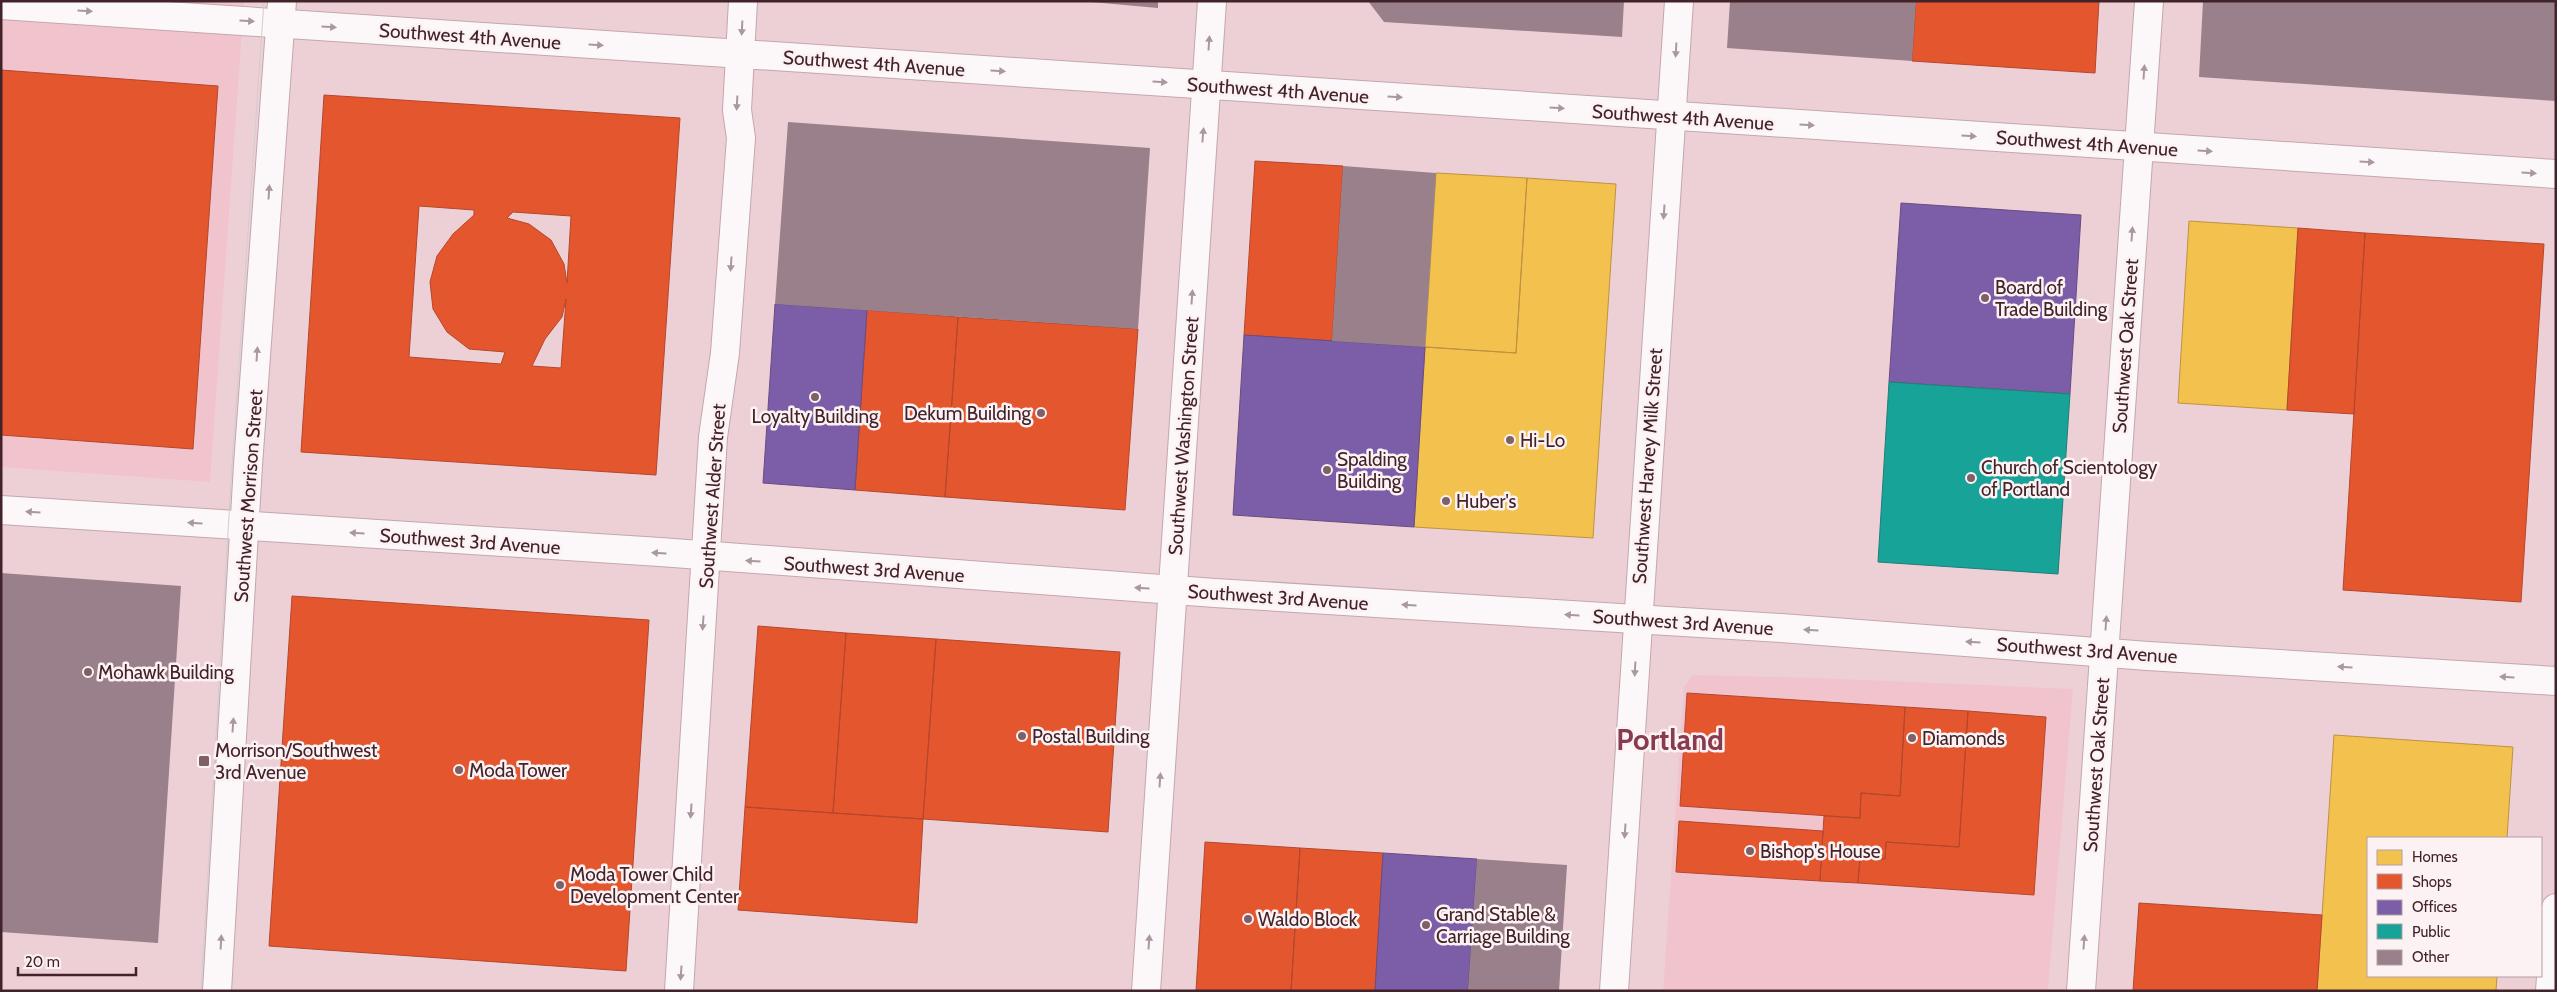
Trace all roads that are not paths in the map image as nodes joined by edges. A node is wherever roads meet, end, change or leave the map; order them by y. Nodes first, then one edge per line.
1 (743, 1) edge
2 (1212, 1) edge
3 (1679, 1) edge
4 (2149, 1) edge
5 (1, 5) edge
6 (281, 13) edge
7 (740, 54) junction
8 (1207, 85) junction
9 (1671, 116) junction
10 (2138, 147) junction
11 (2556, 174) edge
12 (1, 510) edge
13 (245, 527) junction
14 (708, 557) junction
15 (1173, 590) junction
16 (1638, 620) junction
17 (2104, 652) junction
18 (2556, 681) edge
19 (2556, 908) edge
20 (217, 991) edge
21 (679, 991) edge
22 (1146, 991) edge
23 (1614, 991) edge
24 (2081, 991) edge
25 (2550, 991) edge

1 -> 7 main road, Southwest Alder Street
8 -> 2 main road, Southwest Washington Street
3 -> 9 main road, Southwest Harvey Milk Street
10 -> 4 main road, Southwest Oak Street
5 -> 6 main road, Southwest 4th Avenue
6 -> 7 main road, Southwest 4th Avenue
13 -> 6 main road, Southwest Morrison Street
7 -> 8 main road, Southwest 4th Avenue
7 -> 14 main road, Southwest Alder Street
8 -> 9 main road, Southwest 4th Avenue
15 -> 8 main road, Southwest Washington Street
9 -> 10 main road, Southwest 4th Avenue
9 -> 16 main road, Southwest Harvey Milk Street
10 -> 11 main road, Southwest 4th Avenue
17 -> 10 main road, Southwest Oak Street
13 -> 12 main road, Southwest 3rd Avenue
14 -> 13 main road, Southwest 3rd Avenue
20 -> 13 main road, Southwest Morrison Street
15 -> 14 main road, Southwest 3rd Avenue
14 -> 21 main road, Southwest Alder Street
16 -> 15 main road, Southwest 3rd Avenue
22 -> 15 main road, Southwest Washington Street
17 -> 16 main road, Southwest 3rd Avenue
16 -> 23 main road, Southwest Harvey Milk Street
18 -> 17 main road, Southwest 3rd Avenue
24 -> 17 main road, Southwest Oak Street
19 - 25 main road

